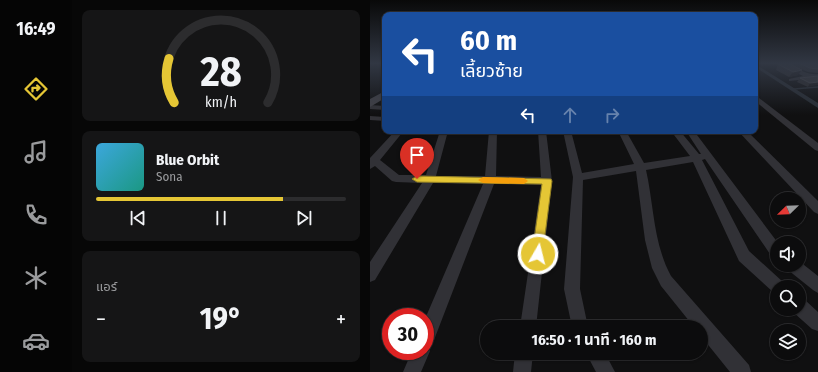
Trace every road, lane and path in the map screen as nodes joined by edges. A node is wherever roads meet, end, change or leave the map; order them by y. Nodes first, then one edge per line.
1 (758, 102) edge
2 (370, 118) edge
3 (382, 119) edge
4 (397, 134) edge
5 (443, 134) edge
6 (493, 134) edge
7 (542, 134) edge
8 (568, 134) edge
9 (624, 134) edge
10 (678, 134) edge
11 (691, 134) edge
12 (745, 134) edge
13 (818, 148) edge
14 (702, 157) junction
15 (372, 163) edge
16 (640, 167) junction
17 (578, 176) junction
18 (430, 179) junction
19 (490, 180) junction
20 (547, 181) junction
21 (818, 209) edge
22 (770, 244) edge
23 (802, 272) edge
24 (370, 275) edge
25 (770, 280) edge
26 (818, 285) edge
27 (806, 312) edge
28 (434, 318) edge
29 (529, 320) edge
30 (579, 320) edge
31 (818, 323) edge
32 (417, 360) edge
33 (523, 360) edge
34 (599, 360) edge
35 (412, 372) edge
36 (522, 372) edge
37 (606, 372) edge
38 (742, 372) edge

1 - 13 street
2 - 3 street
4 - 15 street
5 - 18 street
6 - 19 street
7 - 20 street
8 - 17 street
9 - 16 street
10 - 14 street
11 - 14 street
12 - 21 street
14 - 16 street
14 - 22 street
14 - 25 street
15 - 18 street
16 - 17 street
16 - 38 street
17 - 30 street
18 - 19 street
18 - 24 street
19 - 20 street
19 - 28 street
20 - 29 street
23 - 26 street
27 - 31 street
32 - 35 street
33 - 36 street
34 - 37 street

